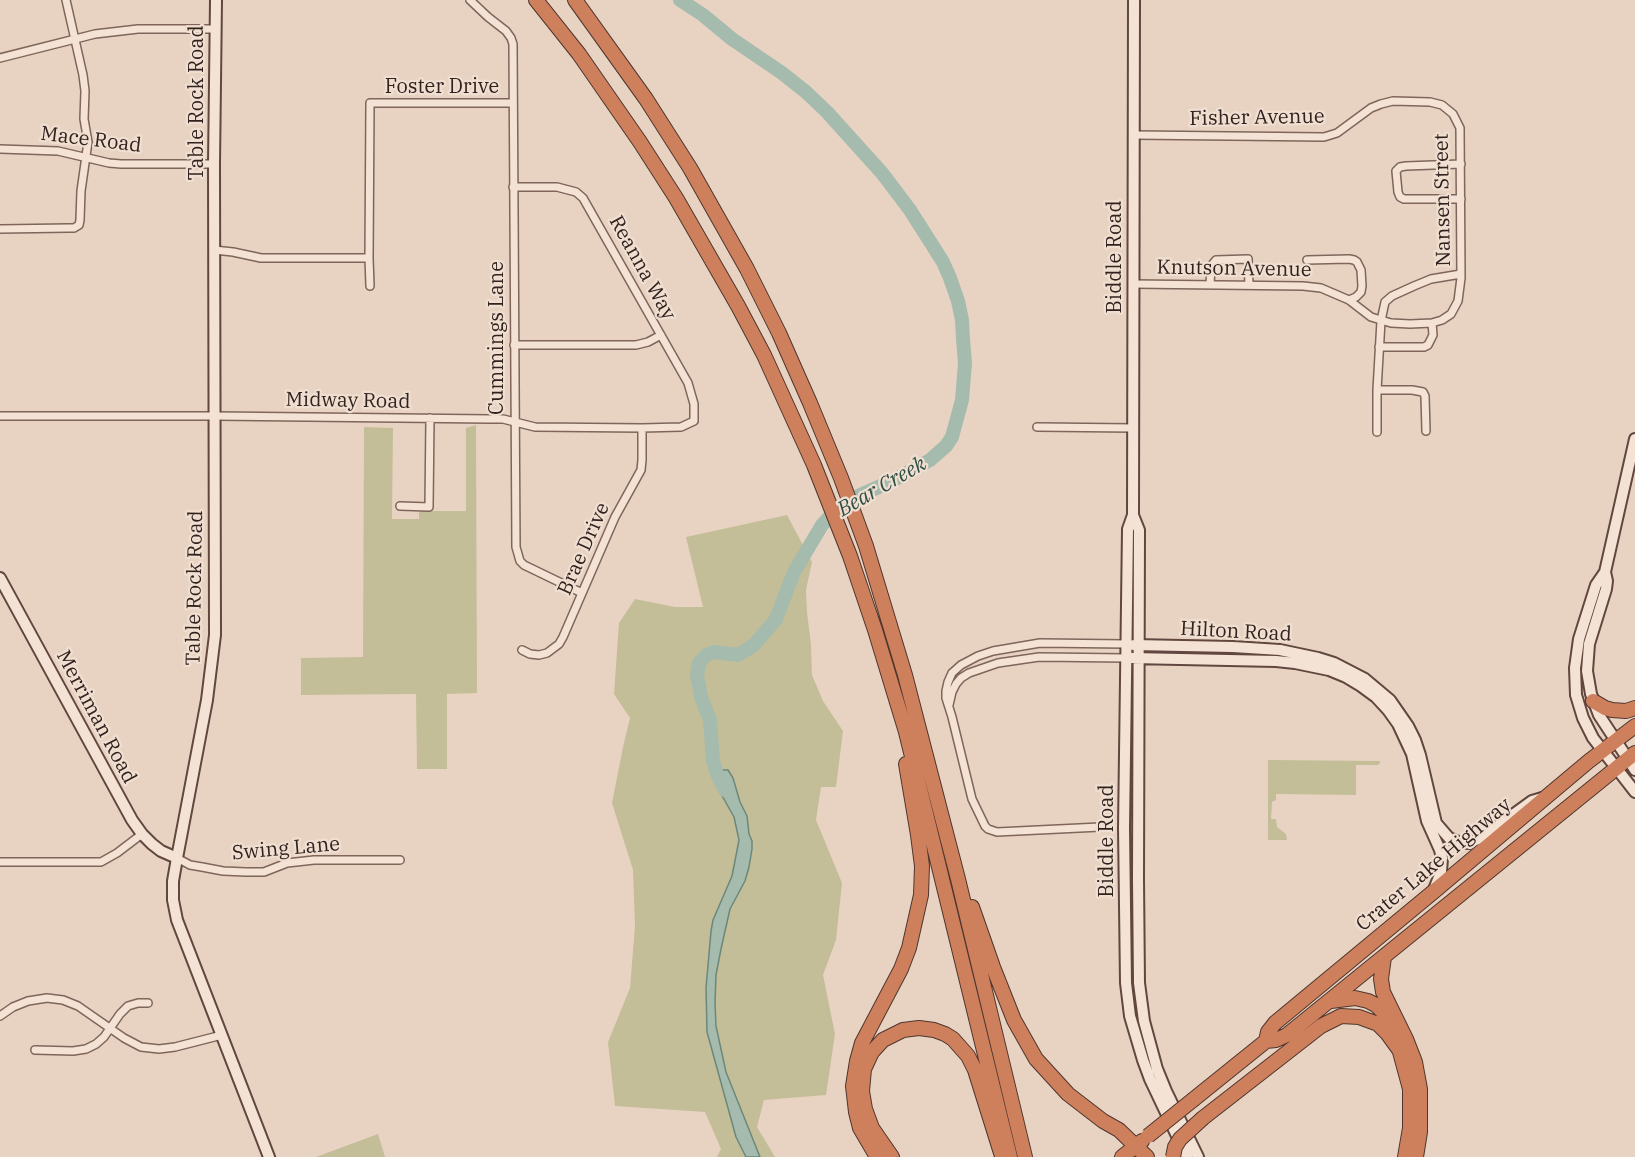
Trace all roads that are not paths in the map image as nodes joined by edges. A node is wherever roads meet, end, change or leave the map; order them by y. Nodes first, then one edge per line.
1 (66, 0) edge
2 (216, 0) edge
3 (470, 0) edge
4 (536, 0) edge
5 (575, 0) edge
6 (1134, 0) edge
7 (216, 29) junction
8 (75, 39) junction
9 (0, 58) edge
10 (513, 103) junction
11 (1442, 105) joint
12 (1134, 135) junction
13 (0, 149) edge
14 (86, 157) junction
15 (214, 164) junction
16 (1461, 164) junction
17 (513, 187) junction
18 (1461, 199) junction
19 (0, 229) edge
20 (214, 250) junction
21 (369, 258) junction
22 (1307, 260) dead end
23 (1461, 274) junction
24 (1133, 284) junction
25 (1210, 285) junction
26 (1249, 285) junction
27 (370, 286) dead end
28 (1349, 300) junction
29 (1381, 321) junction
30 (1432, 323) junction
31 (661, 335) junction
32 (514, 345) junction
33 (1379, 347) junction
34 (1377, 390) junction
35 (0, 416) edge
36 (214, 416) junction
37 (430, 418) junction
38 (514, 421) junction
39 (694, 421) joint
40 (1037, 427) dead end
41 (642, 428) junction
42 (1132, 428) junction
43 (1426, 431) dead end
44 (1377, 432) dead end
45 (1635, 439) edge
46 (400, 506) dead end
47 (1133, 515) junction
48 (1605, 572) junction
49 (0, 578) edge
50 (582, 593) junction
51 (1126, 644) junction
52 (1139, 645) junction
53 (522, 650) dead end
54 (1126, 658) junction
55 (1139, 658) junction
56 (1593, 701) junction
57 (949, 708) junction
58 (1635, 708) edge
59 (1635, 726) edge
60 (906, 732) junction
61 (1616, 741) junction
62 (1603, 751) junction
63 (1633, 760) edge
64 (1616, 768) junction
65 (1635, 792) edge
66 (1546, 797) junction
67 (1100, 827) dead end
68 (142, 834) junction
69 (177, 858) junction
70 (400, 860) dead end
71 (0, 862) edge
72 (957, 879) junction
73 (1432, 893) junction
74 (1384, 957) junction
75 (1329, 1002) junction
76 (148, 1003) dead end
77 (0, 1016) edge
78 (110, 1028) junction
79 (222, 1035) junction
80 (1266, 1041) junction
81 (34, 1050) dead end
82 (1400, 1051) junction
83 (1137, 1146) junction
84 (268, 1157) edge
85 (877, 1157) edge
86 (892, 1157) edge
87 (1002, 1157) edge
88 (1010, 1157) edge
89 (1025, 1157) edge
90 (1122, 1157) edge
91 (1148, 1157) edge
92 (1173, 1157) edge
93 (1187, 1157) edge
94 (1198, 1157) edge
95 (1405, 1157) edge
96 (1416, 1157) edge

1 - 8 street
2 - 7 main road, Table Rock Road
3 - 10 street, Cummings Lane
4 - 60 highway
5 - 72 highway
6 - 12 main road, Biddle Road
7 - 8 street
7 - 15 main road, Table Rock Road
8 - 9 street
8 - 14 street
10 - 17 street, Cummings Lane
10 - 21 street, Foster Drive
11 - 12 street, Fisher Avenue
11 - 16 street, Nansen Street
12 - 24 main road, Biddle Road
13 - 14 street, Mace Road
14 - 15 street, Mace Road
14 - 19 street
15 - 20 main road, Table Rock Road
16 - 18 street, Nansen Street
16 - 18 street
17 - 31 street, Reanna Way
17 - 32 street, Cummings Lane
18 - 23 street, Nansen Street
20 - 21 street
20 - 36 main road, Table Rock Road
21 - 27 street
22 - 28 street
23 - 29 street
23 - 30 street, Nansen Street
24 - 25 street, Knutson Avenue
24 - 42 main road, Biddle Road
25 - 26 street, Knutson Avenue
25 - 26 street
26 - 28 street, Knutson Avenue
28 - 29 street, Knutson Avenue
29 - 30 street, Knutson Avenue
29 - 33 street
30 - 33 street
31 - 32 street
31 - 39 street, Reanna Way
32 - 38 street, Cummings Lane
33 - 34 street
34 - 43 street
34 - 44 street
35 - 36 street, Midway Road
36 - 37 street, Midway Road
36 - 69 main road, Table Rock Road
37 - 38 street, Midway Road
37 - 46 street
38 - 41 street, Midway Road
38 - 50 street, Cummings Lane
39 - 41 street, Midway Road
40 - 42 street
41 - 50 street, Brae Drive
42 - 47 main road, Biddle Road
45 - 48 main road
47 - 51 main road, Biddle Road
47 - 52 main road, Biddle Road
48 - 56 main road
48 - 62 main road
49 - 68 main road, Merriman Road
50 - 53 street, Brae Drive
51 - 52 main road, Hilton Road
51 - 54 main road, Biddle Road
51 - 57 street
52 - 55 main road, Biddle Road
52 - 66 main road, Hilton Road
54 - 55 main road, Hilton Road
54 - 57 street
54 - 93 main road, Biddle Road
55 - 73 main road, Hilton Road
55 - 94 main road, Biddle Road
56 - 58 highway
56 - 61 main road
57 - 67 street
59 - 61 highway, Crater Lake Highway
60 - 85 highway
60 - 88 highway
61 - 62 highway, Crater Lake Highway
61 - 63 main road
62 - 64 main road
62 - 66 highway, Crater Lake Highway
63 - 64 highway, Crater Lake Highway
64 - 65 main road
64 - 74 highway, Crater Lake Highway
66 - 73 highway, Crater Lake Highway
68 - 69 main road, Merriman Road
68 - 71 street
69 - 70 street, Swing Lane
69 - 79 main road, Table Rock Road
72 - 83 highway
72 - 89 highway
73 - 80 highway, Crater Lake Highway
74 - 75 highway, Crater Lake Highway
74 - 96 highway
75 - 80 highway, Crater Lake Highway
75 - 82 highway
76 - 78 street
77 - 78 street
78 - 79 street
78 - 81 street
79 - 84 main road, Table Rock Road
80 - 83 highway, Crater Lake Highway, bridge
82 - 92 highway, bridge
82 - 95 highway
83 - 90 highway, Crater Lake Highway
83 - 91 highway
86 - 87 highway

